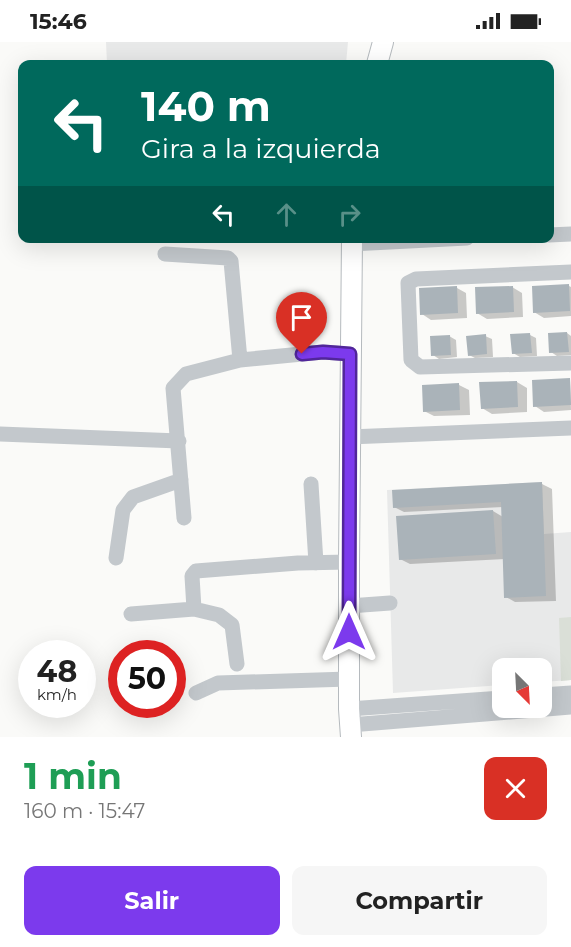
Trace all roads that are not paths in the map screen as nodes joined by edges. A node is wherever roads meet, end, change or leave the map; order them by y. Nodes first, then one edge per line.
1 (382, 42) edge
2 (378, 60) edge
3 (571, 234) edge
4 (554, 235) edge
5 (351, 243) edge
6 (165, 254) dead end
7 (571, 272) edge
8 (350, 354) junction
9 (240, 360) junction
10 (571, 363) edge
11 (571, 428) edge
12 (0, 434) edge
13 (349, 436) junction
14 (179, 441) junction
15 (181, 480) junction
16 (311, 484) dead end
17 (184, 518) dead end
18 (116, 558) dead end
19 (349, 562) junction
20 (316, 563) junction
21 (390, 603) dead end
22 (349, 606) junction
23 (194, 609) junction
24 (131, 614) dead end
25 (237, 664) dead end
26 (349, 679) junction
27 (196, 693) dead end
28 (571, 693) edge
29 (552, 694) edge
30 (492, 700) edge
31 (571, 706) edge
32 (350, 724) edge

1 - 2 main road
3 - 4 street
5 - 8 main road
6 - 9 street
7 - 10 street
8 - 9 street
8 - 13 main road
9 - 14 street
11 - 13 street
12 - 14 street
13 - 19 main road
14 - 15 street
15 - 17 street
15 - 18 street
16 - 20 street
19 - 20 street
19 - 22 main road
20 - 23 street
21 - 22 street
22 - 26 main road
23 - 24 street
23 - 25 street
26 - 27 street
26 - 32 main road
28 - 29 street
30 - 32 street
31 - 32 street

